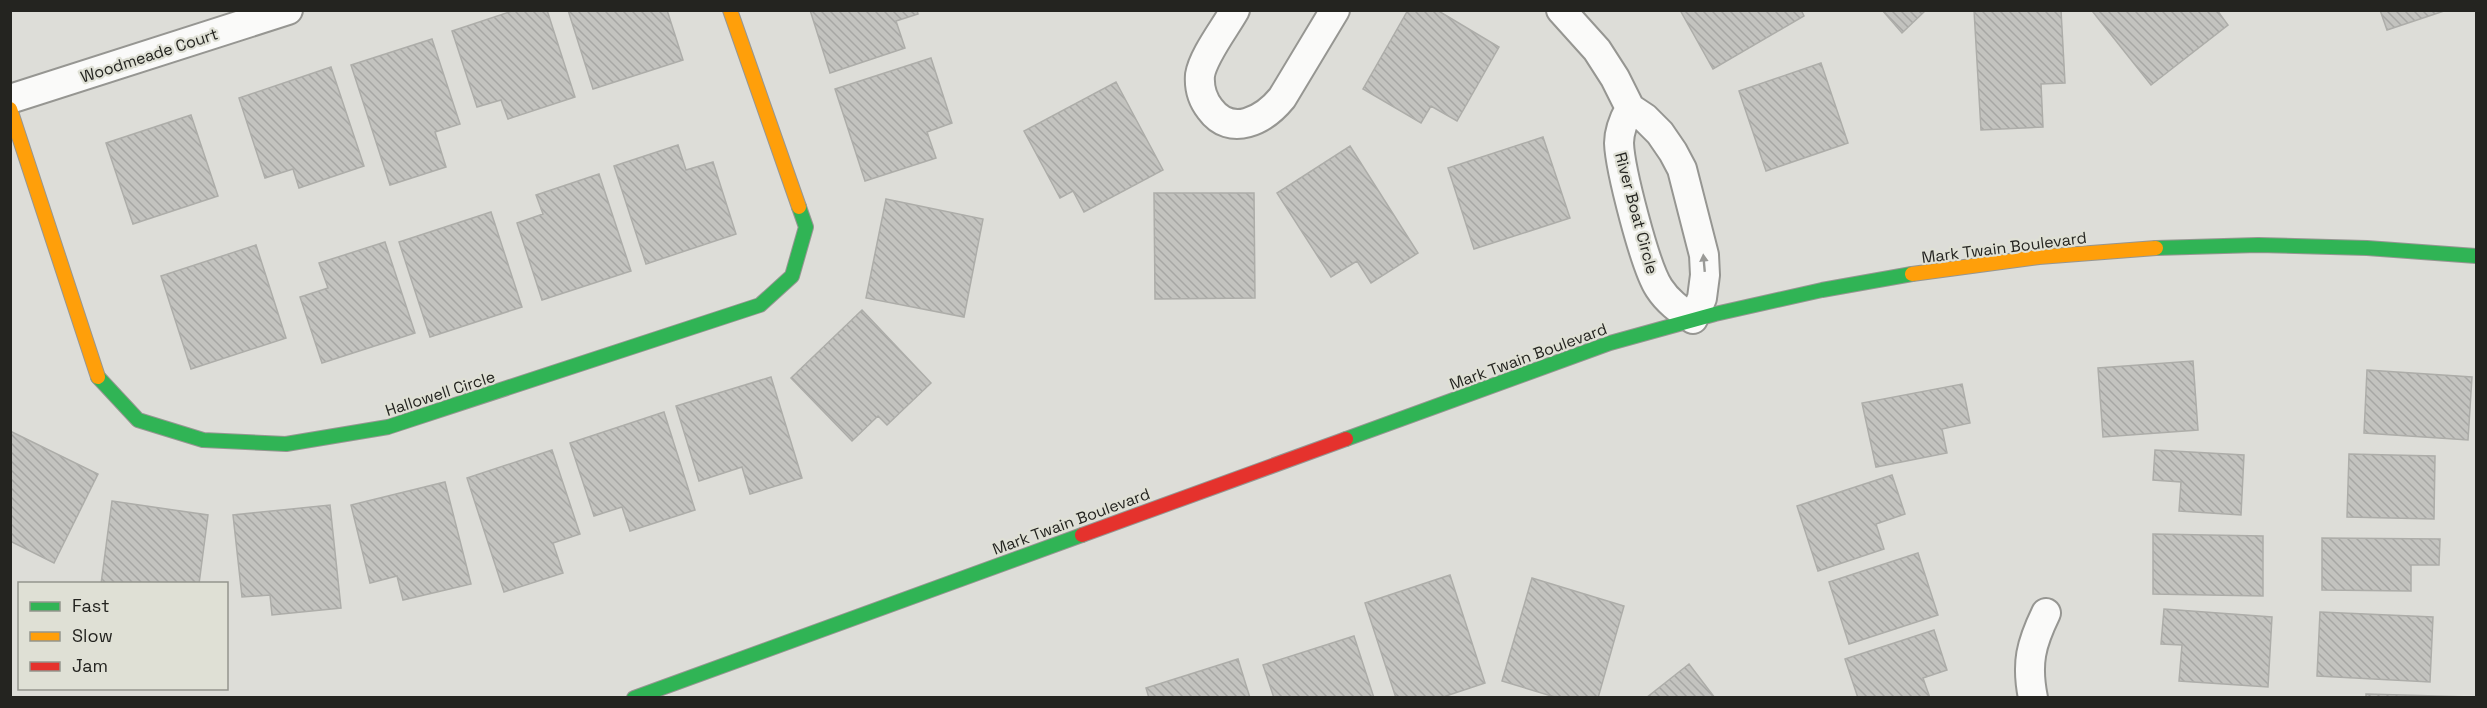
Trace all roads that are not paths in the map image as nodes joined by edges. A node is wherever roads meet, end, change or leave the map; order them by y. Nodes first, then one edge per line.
1 (288, 10) edge
2 (730, 10) edge
3 (1235, 10) edge
4 (1335, 10) edge
5 (1561, 10) edge
6 (10, 99) edge
7 (1630, 108) junction
8 (10, 109) edge
9 (2476, 256) edge
10 (1693, 319) junction
11 (2046, 613) dead end
12 (634, 698) edge
13 (2033, 698) edge

1 - 6 street, Woodmeade Court
2 - 8 street, Hallowell Circle
3 - 4 street
5 - 7 street
7 - 10 street, River Boat Circle
10 -> 7 street
9 - 10 street, Mark Twain Boulevard
10 - 12 street, Mark Twain Boulevard
11 - 13 street

